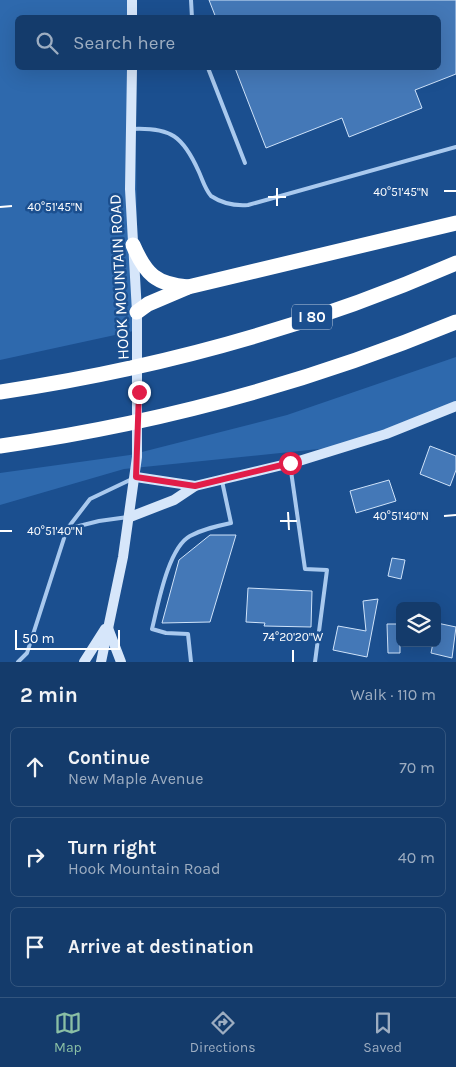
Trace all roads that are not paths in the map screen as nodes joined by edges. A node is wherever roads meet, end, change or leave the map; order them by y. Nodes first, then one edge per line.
1 (132, 0) edge
2 (191, 0) edge
3 (132, 15) edge
4 (192, 15) edge
5 (132, 70) edge
6 (209, 70) edge
7 (131, 129) junction
8 (456, 147) edge
9 (244, 163) dead end
10 (456, 223) edge
11 (133, 245) junction
12 (456, 263) edge
13 (188, 287) junction
14 (137, 312) junction
15 (456, 322) edge
16 (0, 392) edge
17 (456, 406) edge
18 (0, 446) edge
19 (290, 463) junction
20 (136, 477) junction
21 (222, 481) junction
22 (195, 486) junction
23 (130, 517) junction
24 (67, 529) junction
25 (107, 626) junction
26 (18, 662) edge
27 (84, 662) edge
28 (100, 662) edge
29 (121, 662) edge
30 (192, 662) edge
31 (315, 662) edge

1 - 3 main road
2 - 4 lane
5 - 7 main road, HOOK MOUNTAIN ROAD
6 - 9 lane
7 - 8 lane
7 - 11 main road, HOOK MOUNTAIN ROAD
10 - 13 highway
11 - 13 highway
11 - 14 main road, HOOK MOUNTAIN ROAD
12 - 16 highway, I 80
13 - 14 highway
14 - 20 main road, HOOK MOUNTAIN ROAD
15 - 18 highway
17 - 19 main road
19 - 21 main road
19 - 31 lane
20 - 22 main road
20 - 23 main road, HOOK MOUNTAIN ROAD
20 - 24 lane
21 - 22 main road
21 - 30 lane
22 - 23 main road
23 - 24 lane
23 - 25 main road, HOOK MOUNTAIN ROAD
24 - 26 lane
25 - 27 main road
25 - 28 main road, HOOK MOUNTAIN ROAD
25 - 29 main road

